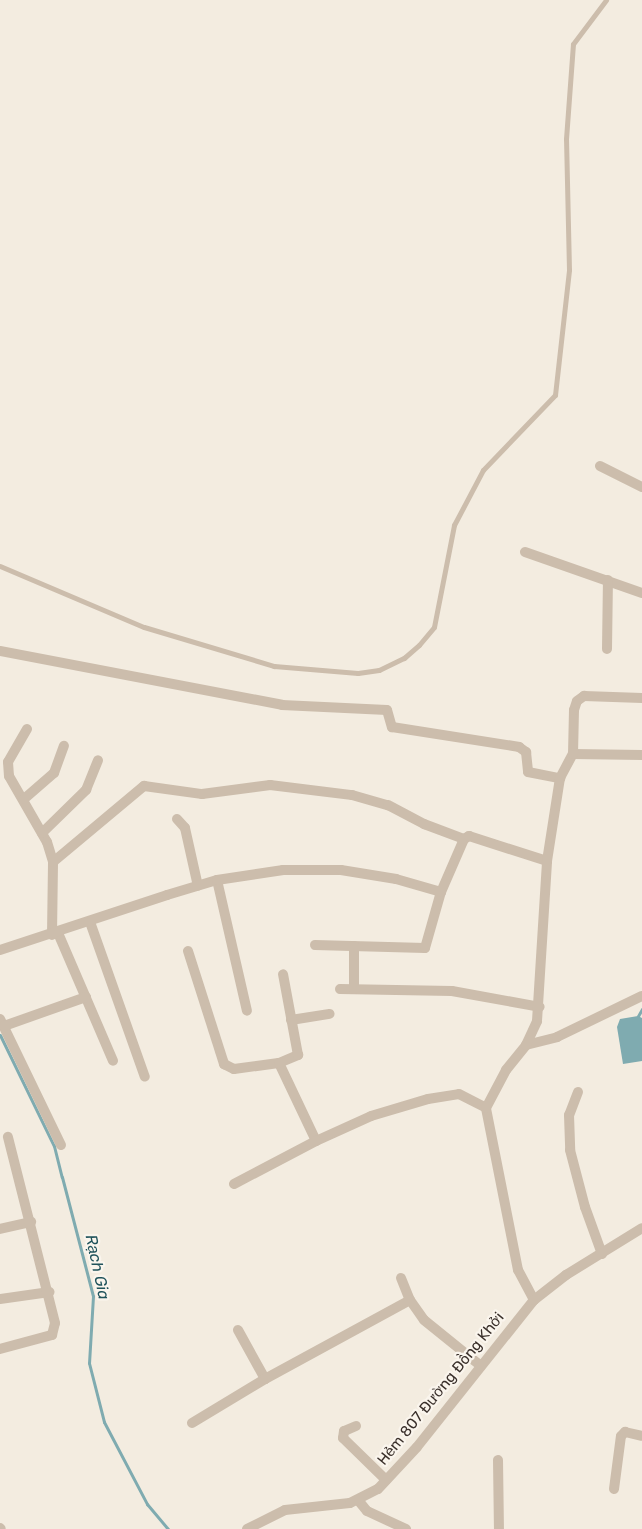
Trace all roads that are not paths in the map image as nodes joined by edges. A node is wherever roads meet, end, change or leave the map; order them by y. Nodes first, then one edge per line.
1 (606, 0) edge
2 (600, 466) dead end
3 (642, 487) edge
4 (525, 552) dead end
5 (0, 566) edge
6 (608, 580) junction
7 (642, 593) edge
8 (606, 649) dead end
9 (0, 652) edge
10 (642, 698) edge
11 (27, 729) dead end
12 (64, 746) dead end
13 (573, 754) junction
14 (642, 755) edge
15 (98, 760) dead end
16 (4, 778) edge
17 (560, 778) junction
18 (24, 799) junction
19 (177, 819) dead end
20 (42, 833) junction
21 (464, 839) junction
22 (547, 861) junction
23 (53, 862) junction
24 (218, 880) junction
25 (198, 886) junction
26 (441, 892) junction
27 (90, 922) junction
28 (55, 934) junction
29 (315, 945) dead end
30 (354, 946) junction
31 (0, 950) edge
32 (188, 951) dead end
33 (283, 974) dead end
34 (340, 989) dead end
35 (354, 989) junction
36 (642, 996) edge
37 (86, 997) junction
38 (540, 1006) junction
39 (247, 1011) dead end
40 (330, 1014) dead end
41 (291, 1020) junction
42 (2, 1022) edge
43 (526, 1045) junction
44 (113, 1060) dead end
45 (279, 1063) junction
46 (145, 1077) dead end
47 (578, 1092) dead end
48 (486, 1108) junction
49 (8, 1137) dead end
50 (316, 1141) junction
51 (61, 1145) dead end
52 (234, 1184) dead end
53 (31, 1222) junction
54 (642, 1228) edge
55 (0, 1229) edge
56 (602, 1254) junction
57 (402, 1278) dead end
58 (50, 1292) junction
59 (0, 1299) edge
60 (410, 1300) junction
61 (534, 1300) junction
62 (238, 1330) dead end
63 (0, 1349) edge
64 (481, 1366) junction
65 (265, 1379) junction
66 (192, 1423) dead end
67 (356, 1426) dead end
68 (642, 1436) edge
69 (498, 1460) dead end
70 (386, 1480) junction
71 (614, 1488) dead end
72 (358, 1500) junction
73 (247, 1529) edge
74 (406, 1529) edge
75 (499, 1529) edge

1 - 5 lane
2 - 3 street
4 - 6 street
6 - 7 street
6 - 8 street
9 - 17 street
10 - 13 street
11 - 16 street
12 - 18 street
13 - 14 street
13 - 17 street
15 - 20 street
16 - 18 street
17 - 22 street
18 - 20 street
19 - 25 street
20 - 23 street
21 - 22 street
21 - 23 street
21 - 26 street
22 - 38 street
23 - 28 street
24 - 25 street
24 - 26 street
24 - 39 street
25 - 27 street
26 - 30 street
27 - 28 street
27 - 46 street
28 - 31 street
28 - 37 street
29 - 30 street
30 - 35 street
32 - 45 street
33 - 41 street
34 - 35 street
35 - 38 street
36 - 43 street
37 - 42 street
37 - 44 street
38 - 43 street
40 - 41 street
41 - 45 street
42 - 51 street
43 - 48 street
45 - 50 street
47 - 56 street
48 - 50 street
48 - 61 street
49 - 53 street
50 - 52 street
53 - 55 street
53 - 58 street
54 - 56 street, Hẻm 807 Đường Đồng Khởi
56 - 61 street, Hẻm 807 Đường Đồng Khởi
57 - 60 street
58 - 59 street
58 - 63 street
60 - 64 street
60 - 65 street
61 - 64 street, Hẻm 807 Đường Đồng Khởi
62 - 65 street
64 - 70 street, Hẻm 807 Đường Đồng Khởi
65 - 66 street
67 - 70 street
68 - 71 street
69 - 75 street
70 - 72 street, Hẻm 807 Đường Đồng Khởi
72 - 73 street, Hẻm 807 Đường Đồng Khởi
72 - 74 street

